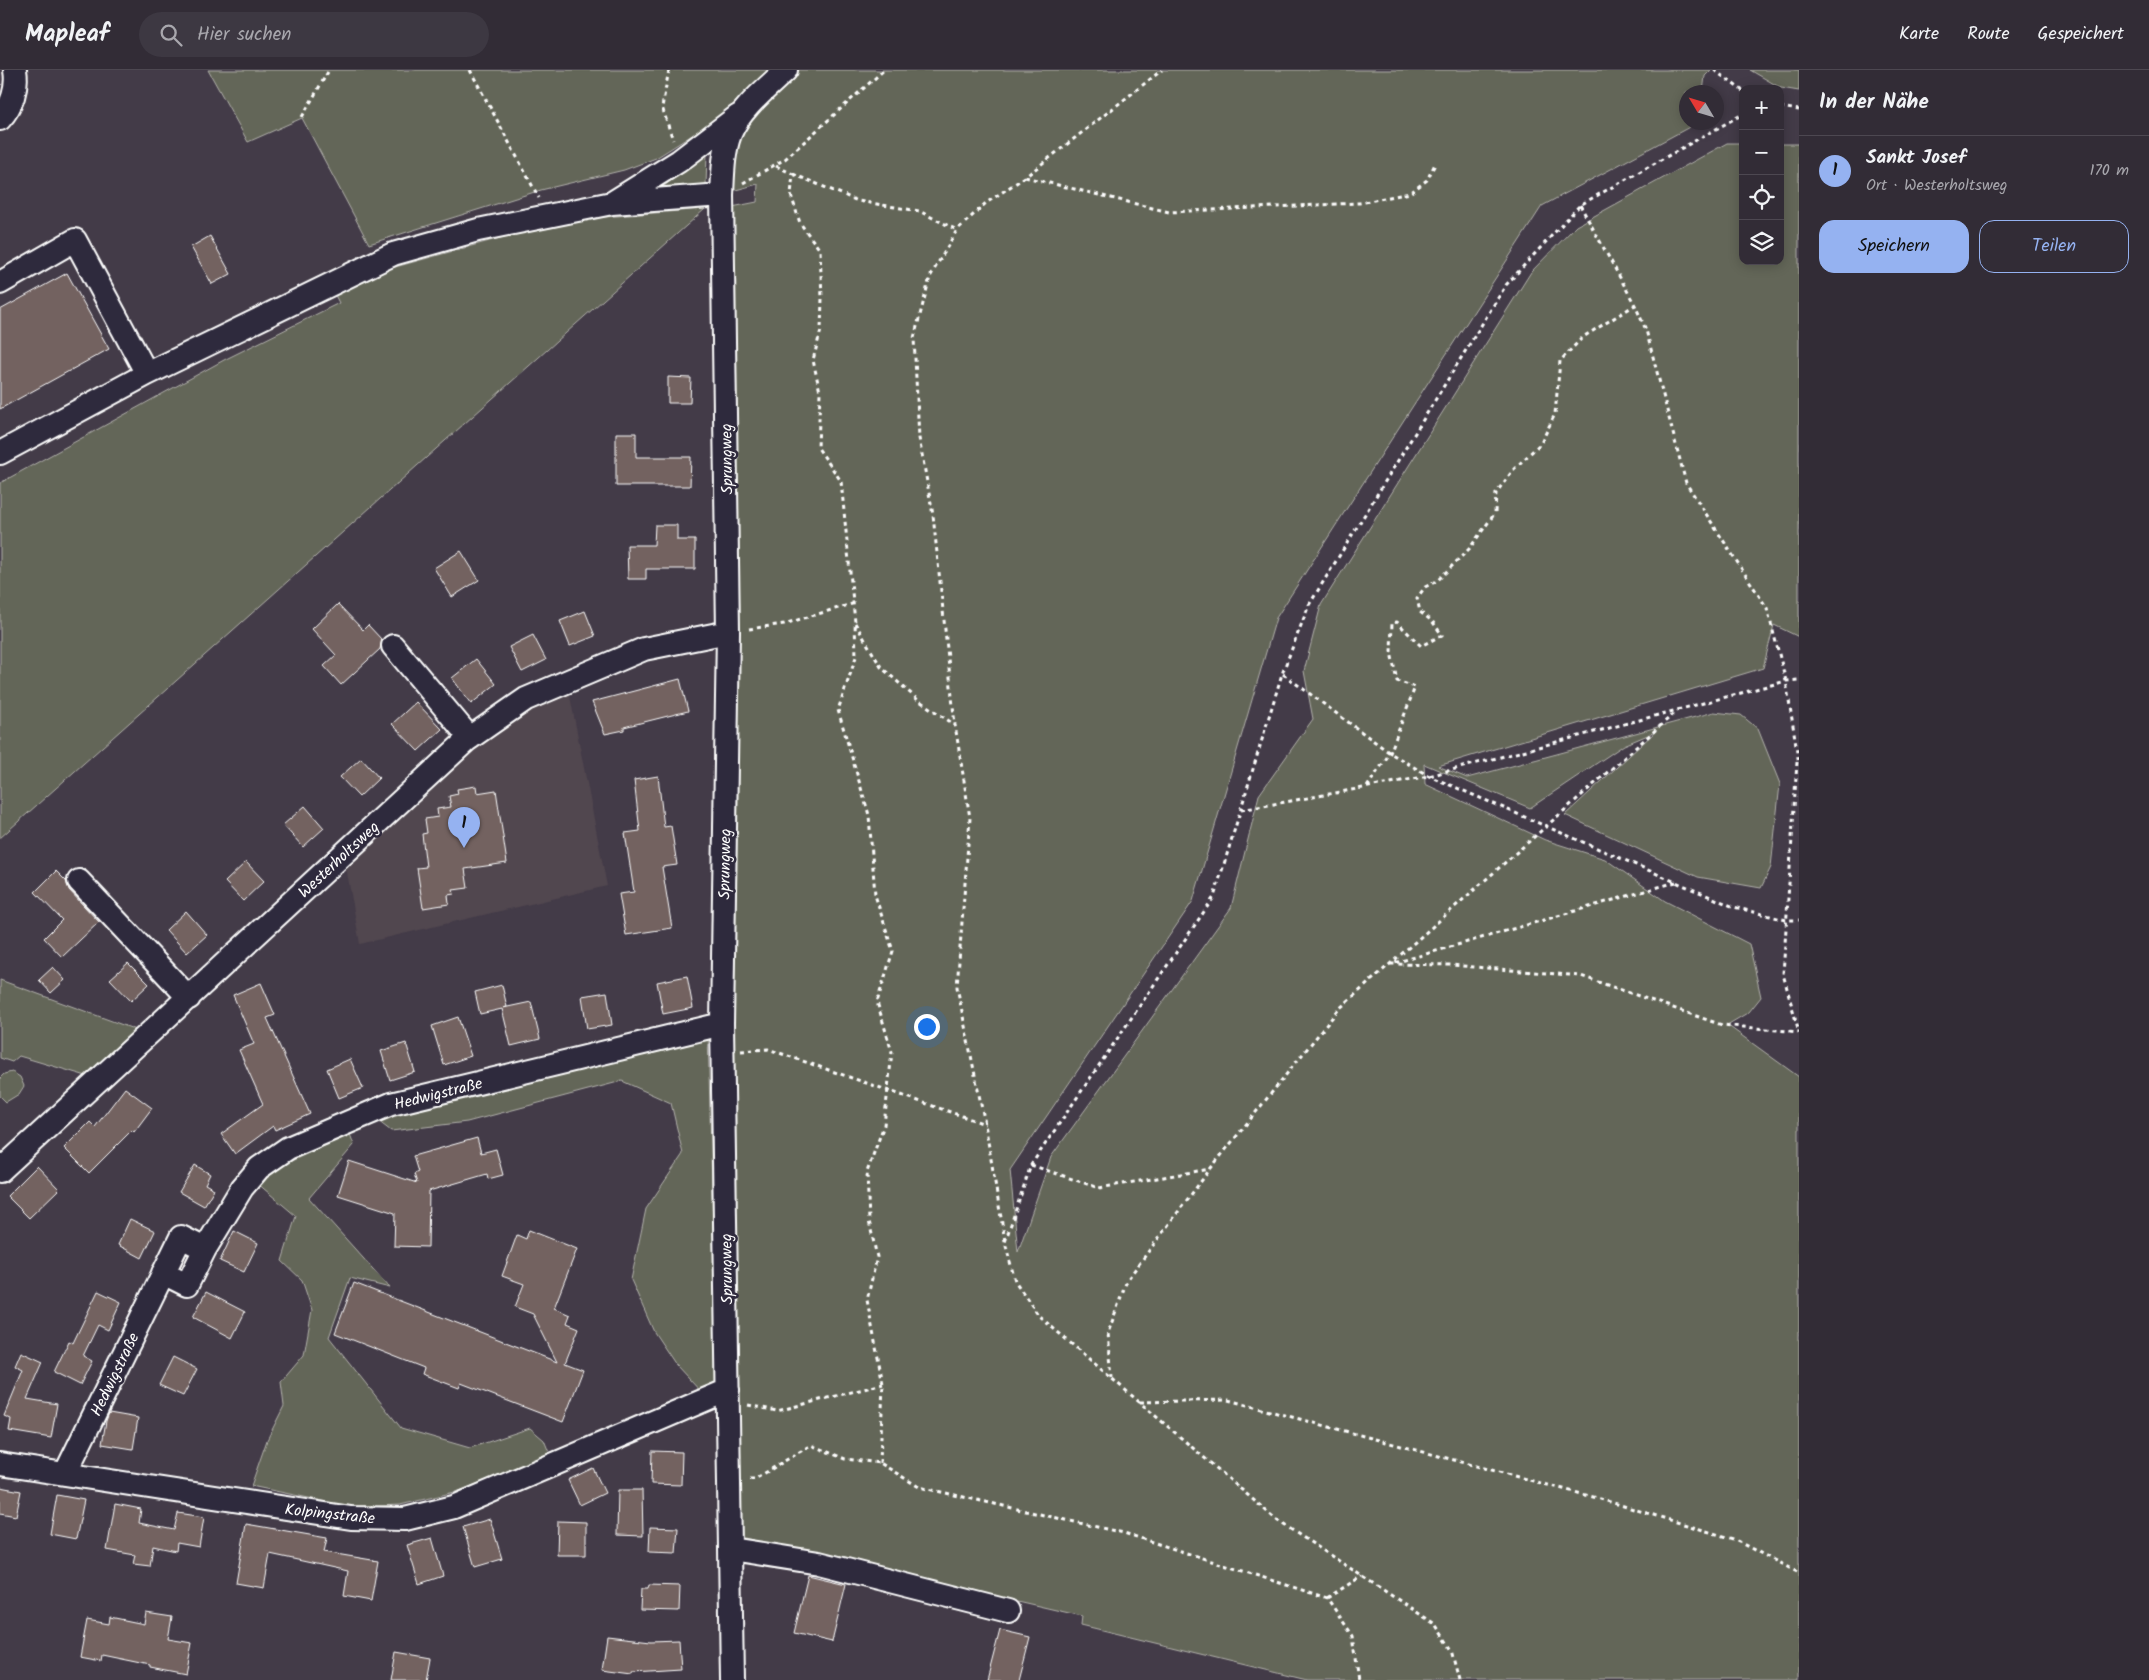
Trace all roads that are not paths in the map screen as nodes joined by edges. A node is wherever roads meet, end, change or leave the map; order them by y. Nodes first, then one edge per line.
1 (15, 70) edge
2 (786, 70) edge
3 (744, 112) junction
4 (0, 119) edge
5 (722, 191) junction
6 (612, 202) junction
7 (0, 283) edge
8 (146, 374) junction
9 (0, 453) edge
10 (728, 632) junction
11 (393, 646) dead end
12 (470, 738) junction
13 (79, 881) dead end
14 (189, 998) junction
15 (722, 1024) junction
16 (0, 1171) edge
17 (728, 1398) junction
18 (0, 1464) edge
19 (65, 1474) junction
20 (731, 1549) junction
21 (1008, 1611) dead end
22 (732, 1680) edge

1 - 4 street
2 - 3 street, Sprungweg
3 - 5 street, Sprungweg
3 - 6 street
5 - 6 street
5 - 10 street, Sprungweg
6 - 8 street
7 - 8 street
8 - 9 street
10 - 12 street, Westerholtsweg
10 - 15 street, Sprungweg
11 - 12 street
12 - 14 street, Westerholtsweg
13 - 14 street
14 - 16 street, Westerholtsweg
15 - 17 street, Sprungweg
15 - 19 street, Hedwigstraße
17 - 19 street, Kolpingstraße
17 - 20 street, Sprungweg
18 - 19 street, Kolpingstraße
20 - 21 street
20 - 22 street, Sprungweg

